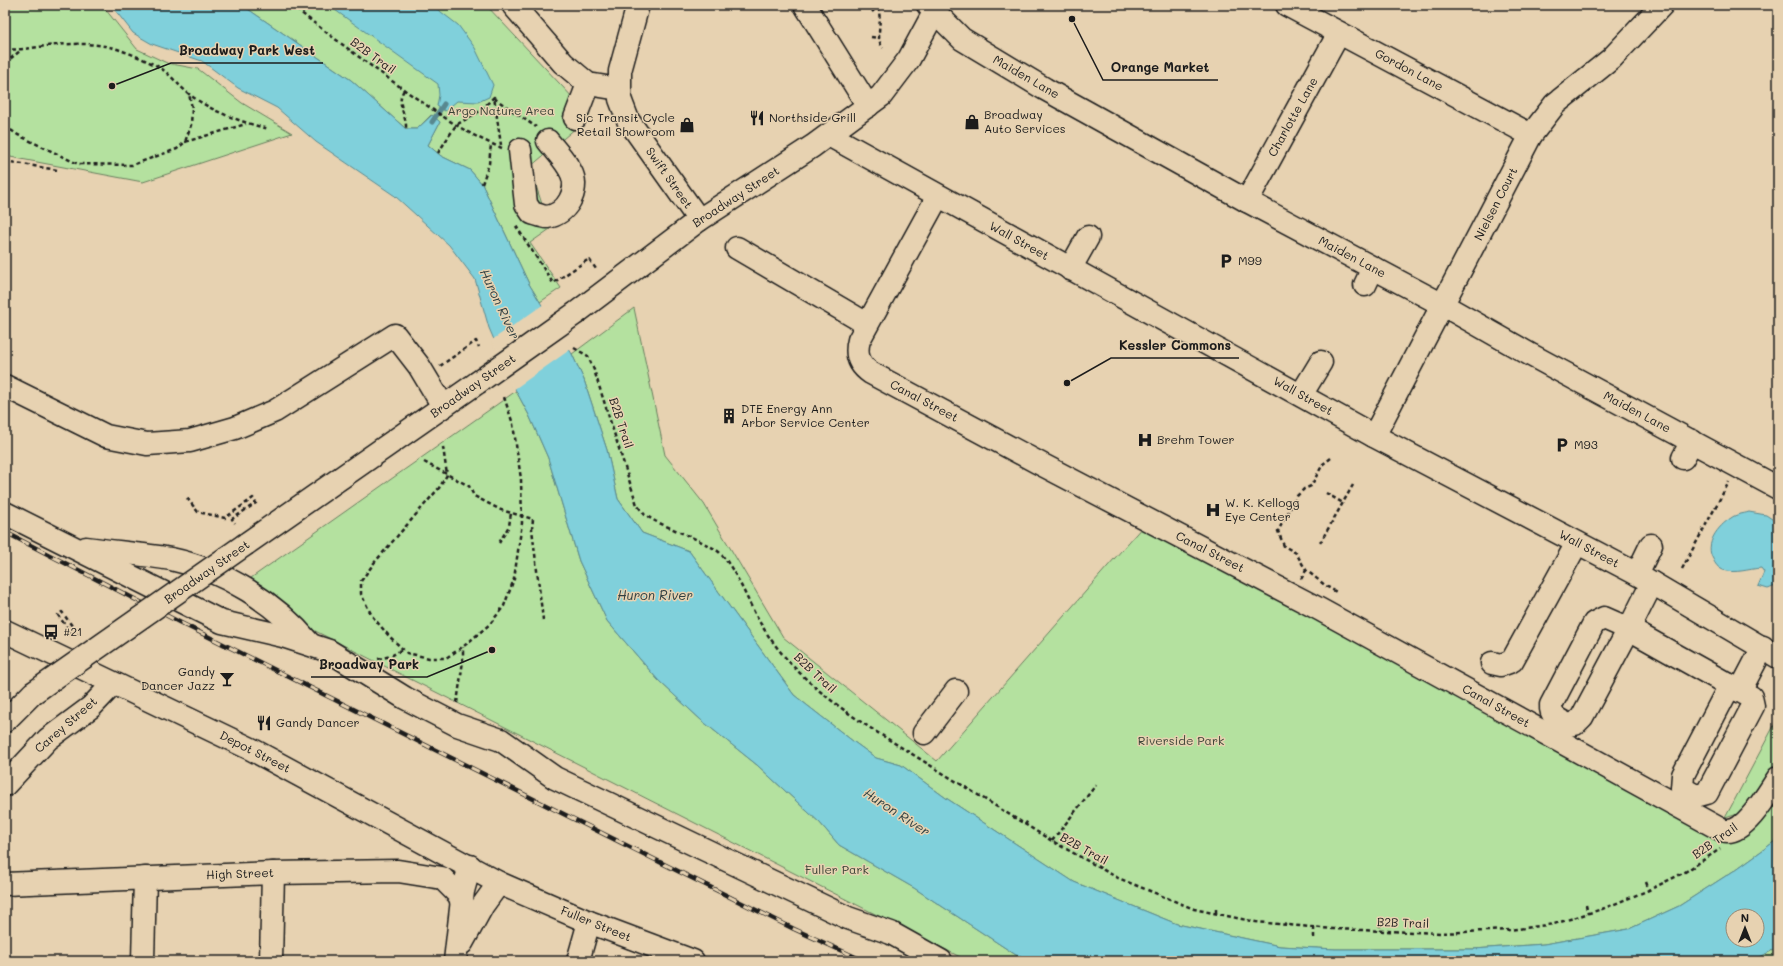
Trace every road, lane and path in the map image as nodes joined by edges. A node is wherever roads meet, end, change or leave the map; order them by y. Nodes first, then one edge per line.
1 (291, 5) edge
2 (513, 5) edge
3 (638, 5) edge
4 (805, 5) edge
5 (1286, 5) edge
6 (1662, 5) edge
7 (878, 6) edge
8 (934, 8) edge
9 (872, 12) dead end
10 (1339, 33) junction
11 (871, 37) dead end
12 (880, 38) junction
13 (883, 48) dead end
14 (5, 49) edge
15 (21, 50) junction
16 (5, 63) edge
17 (588, 84) junction
18 (619, 89) junction
19 (404, 90) junction
20 (190, 94) junction
21 (494, 97) junction
22 (868, 106) junction
23 (575, 118) dead end
24 (445, 119) dead end
25 (246, 123) junction
26 (5, 126) edge
27 (269, 129) dead end
28 (406, 129) dead end
29 (829, 135) junction
30 (1531, 135) junction
31 (548, 141) joint
32 (185, 142) junction
33 (491, 144) dead end
34 (511, 149) joint
35 (438, 153) dead end
36 (5, 161) edge
37 (57, 170) dead end
38 (482, 184) dead end
39 (938, 196) junction
40 (1247, 201) junction
41 (699, 220) junction
42 (1088, 237) dead end
43 (737, 248) dead end
44 (596, 269) dead end
45 (1070, 269) junction
46 (553, 283) dead end
47 (1443, 305) junction
48 (867, 324) junction
49 (479, 347) dead end
50 (574, 348) dead end
51 (1322, 362) dead end
52 (439, 366) dead end
53 (5, 386) edge
54 (1301, 395) junction
55 (504, 397) dead end
56 (444, 406) junction
57 (1374, 436) junction
58 (443, 447) dead end
59 (1331, 458) dead end
60 (424, 462) dead end
61 (447, 475) junction
62 (1730, 480) dead end
63 (1353, 485) dead end
64 (1778, 488) edge
65 (1326, 493) dead end
66 (187, 498) dead end
67 (1343, 503) junction
68 (5, 513) edge
69 (511, 513) junction
70 (522, 516) junction
71 (235, 523) dead end
72 (499, 543) dead end
73 (1320, 543) dead end
74 (1577, 543) junction
75 (1651, 545) dead end
76 (69, 546) junction
77 (1308, 566) dead end
78 (1682, 569) dead end
79 (1306, 570) junction
80 (1644, 578) junction
81 (1338, 593) dead end
82 (543, 620) dead end
83 (1629, 630) junction
84 (5, 631) edge
85 (78, 634) dead end
86 (72, 635) dead end
87 (311, 645) junction
88 (463, 648) junction
89 (1773, 649) edge
90 (1492, 663) dead end
91 (113, 684) junction
92 (956, 690) dead end
93 (32, 693) junction
94 (5, 707) edge
95 (5, 721) edge
96 (462, 727) junction
97 (924, 733) dead end
98 (1778, 778) edge
99 (1096, 785) dead end
100 (5, 786) edge
101 (1028, 820) dead end
102 (1025, 825) junction
103 (1726, 839) junction
104 (1052, 841) junction
105 (470, 866) junction
106 (273, 873) junction
107 (145, 878) junction
108 (499, 882) junction
109 (1646, 882) dead end
110 (5, 884) edge
111 (1649, 890) junction
112 (462, 903) junction
113 (1586, 905) dead end
114 (1216, 906) dead end
115 (1216, 913) junction
116 (1588, 914) junction
117 (589, 922) junction
118 (1380, 923) dead end
119 (1314, 927) junction
120 (1380, 931) junction
121 (1314, 938) dead end
122 (456, 957) edge
123 (143, 961) edge
124 (270, 961) edge
125 (578, 961) edge
126 (693, 961) edge
127 (941, 961) edge

1 - 19 path, B2B Trail
2 - 17 street
3 - 18 street, Swift Street
4 - 22 street
5 - 10 street, Gordon Lane
6 - 30 street, Nielsen Court
7 - 9 path
7 - 12 path
8 - 22 street, Broadway Street
8 - 40 street, Maiden Lane
10 - 30 street, Gordon Lane
10 - 40 street, Charlotte Lane
11 - 12 path
12 - 13 path
14 - 15 path
15 - 16 path
15 - 20 path
17 - 18 street
17 - 23 street
18 - 41 street, Swift Street
19 - 24 path, B2B Trail
19 - 28 path
20 - 25 path
20 - 32 path
21 - 31 path
21 - 34 path
21 - 35 path
22 - 29 street, Broadway Street
25 - 27 path
25 - 32 path
26 - 32 path
29 - 39 street, Wall Street
29 - 41 street, Broadway Street
30 - 47 street, Nielsen Court
31 - 34 street
33 - 38 path
36 - 37 path
39 - 45 street, Wall Street
39 - 48 street, Canal Street
40 - 47 street, Maiden Lane
41 - 56 street, Broadway Street, bridge
42 - 45 street
43 - 48 street
44 - 46 path
45 - 54 street, Wall Street
47 - 57 street, Nielsen Court
47 - 64 street, Maiden Lane
48 - 103 street, Canal Street
49 - 52 path
50 - 102 path, B2B Trail
51 - 54 street
53 - 56 street
54 - 57 street, Wall Street
55 - 70 path
56 - 93 street, Broadway Street, bridge
57 - 74 street, Wall Street
58 - 61 path
59 - 79 path
60 - 61 path
61 - 69 path
61 - 88 path
62 - 78 path
63 - 67 path
65 - 67 path
66 - 71 path
67 - 73 path
68 - 76 street
69 - 70 path
69 - 72 path
70 - 82 path
70 - 88 path
74 - 80 street, Wall Street
74 - 90 street
75 - 80 street
76 - 87 street
76 - 87 street
77 - 79 path
79 - 81 path
80 - 83 street
80 - 89 street, Wall Street
83 - 83 street
83 - 89 street
84 - 91 street, Depot Street
85 - 86 path
87 - 96 street
88 - 96 path
91 - 100 street, Carey Street
91 - 105 street, Depot Street
92 - 97 street
93 - 94 street
93 - 95 street
96 - 127 street
98 - 103 street
99 - 104 path
101 - 102 path
102 - 104 path, B2B Trail
103 - 111 path, B2B Trail
104 - 115 path, B2B Trail
105 - 108 street, Depot Street
105 - 112 street
106 - 107 street, High Street
106 - 112 street, High Street
106 - 124 street
107 - 110 street, High Street
107 - 123 street
108 - 117 street, Fuller Street
108 - 122 street
109 - 111 path
111 - 116 path, B2B Trail
112 - 122 street
113 - 116 path
114 - 115 path
115 - 119 path, B2B Trail
116 - 120 path, B2B Trail
117 - 125 street
117 - 126 street, Fuller Street
118 - 120 path
119 - 120 path, B2B Trail
119 - 121 path

